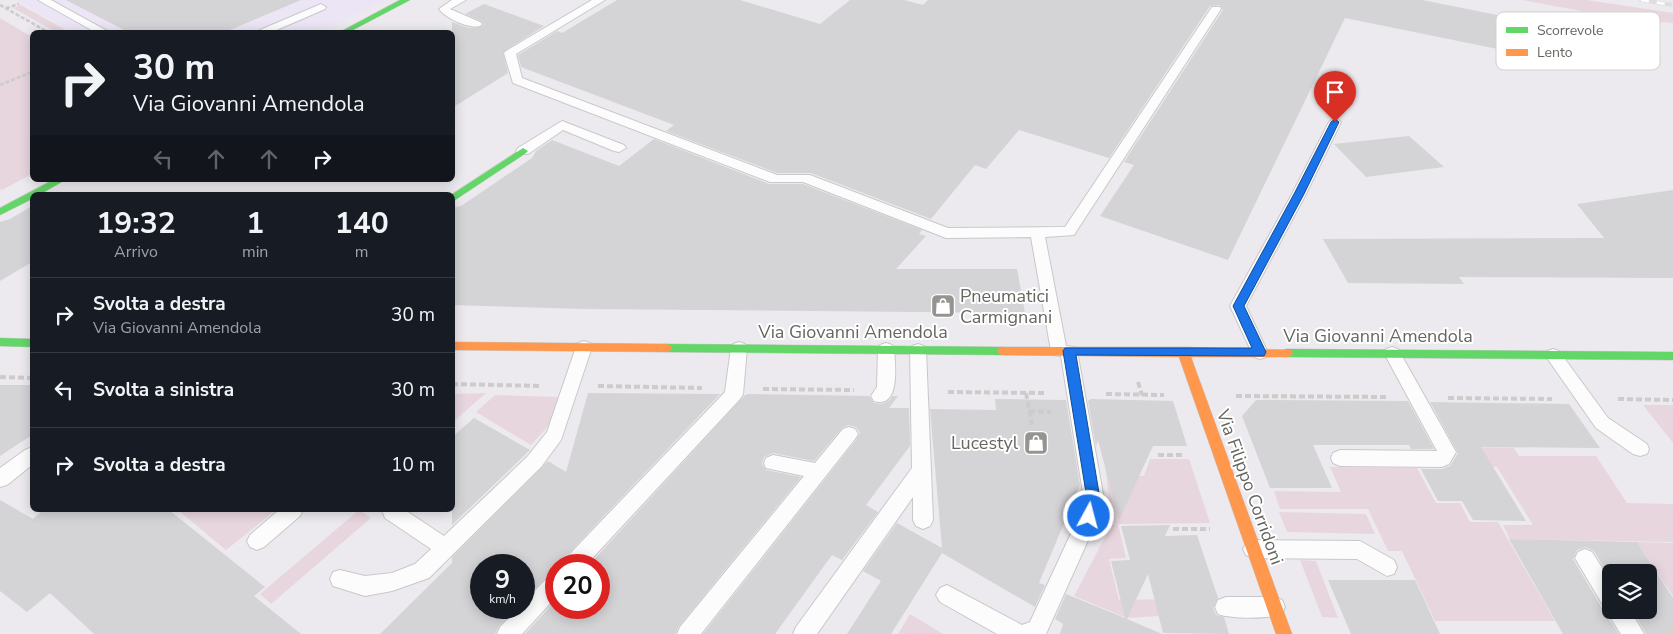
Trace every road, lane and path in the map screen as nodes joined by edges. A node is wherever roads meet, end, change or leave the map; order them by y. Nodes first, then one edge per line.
1 (43, 0) edge
2 (406, 0) edge
3 (461, 0) edge
4 (600, 0) edge
5 (24, 2) dead end
6 (0, 5) edge
7 (321, 7) dead end
8 (5, 8) junction
9 (1216, 8) dead end
10 (476, 24) dead end
11 (44, 30) edge
12 (99, 30) edge
13 (269, 30) edge
14 (348, 30) edge
15 (30, 73) edge
16 (0, 85) edge
17 (1335, 122) dead end
18 (619, 148) dead end
19 (523, 151) joint
20 (56, 182) edge
21 (38, 192) edge
22 (30, 196) edge
23 (455, 197) edge
24 (0, 212) edge
25 (1037, 232) junction
26 (0, 342) edge
27 (30, 343) edge
28 (455, 346) edge
29 (584, 347) junction
30 (739, 348) junction
31 (886, 349) junction
32 (918, 350) junction
33 (1064, 351) junction
34 (1183, 351) junction
35 (1260, 352) junction
36 (1392, 354) junction
37 (1553, 355) junction
38 (1673, 356) edge
39 (0, 377) edge
40 (30, 378) edge
41 (455, 384) edge
42 (570, 386) junction
43 (735, 389) junction
44 (921, 392) junction
45 (882, 393) joint
46 (1026, 393) junction
47 (1077, 394) junction
48 (1199, 396) junction
49 (1032, 424) dead end
50 (849, 434) dead end
51 (1640, 449) dead end
52 (1158, 455) dead end
53 (1189, 455) dead end
54 (30, 456) edge
55 (1340, 458) dead end
56 (773, 463) dead end
57 (922, 470) junction
58 (819, 471) junction
59 (0, 479) edge
60 (291, 512) edge
61 (392, 512) edge
62 (923, 520) dead end
63 (1173, 529) dead end
64 (1214, 529) dead end
65 (256, 540) dead end
66 (445, 548) junction
67 (1253, 549) junction
68 (583, 554) edge
69 (1585, 558) dead end
70 (1387, 567) dead end
71 (340, 579) dead end
72 (1602, 585) edge
73 (545, 595) edge
74 (947, 595) dead end
75 (1226, 607) dead end
76 (1274, 607) junction
77 (1624, 619) edge
78 (508, 634) edge
79 (688, 634) edge
80 (804, 634) edge
81 (1018, 634) edge
82 (1025, 634) edge
83 (1284, 634) edge
84 (1633, 634) edge

1 - 12 lane
2 - 14 main road
3 - 10 lane
4 - 25 lane
5 - 8 path
6 - 8 path
7 - 13 lane
8 - 11 path
9 - 25 lane
15 - 16 path
17 - 35 lane
18 - 19 lane
19 - 23 main road
20 - 21 main road
22 - 24 main road
25 - 33 lane
26 - 27 main road
28 - 29 main road, Via Giovanni Amendola
29 - 30 main road, Via Giovanni Amendola
29 - 42 lane
30 - 31 main road, Via Giovanni Amendola
30 - 43 lane
31 - 32 main road, Via Giovanni Amendola
31 - 45 lane
32 - 33 main road, Via Giovanni Amendola
32 - 44 lane
33 - 34 main road, Via Giovanni Amendola
33 - 47 lane
34 - 35 main road, Via Giovanni Amendola
34 - 48 main road, Via Filippo Corridoni
35 - 36 main road, Via Giovanni Amendola
36 - 37 main road, Via Giovanni Amendola
36 - 55 lane
37 - 38 main road, Via Giovanni Amendola
37 - 51 lane
39 - 40 path
41 - 42 path
42 - 43 path
42 - 66 lane
43 - 45 path
43 - 68 lane
44 - 46 path
44 - 57 lane
46 - 47 path
46 - 49 path
47 - 48 path
47 - 82 lane
48 - 67 main road, Via Filippo Corridoni
50 - 58 lane
52 - 53 path
54 - 59 lane
56 - 58 lane
57 - 62 lane
57 - 80 lane
58 - 79 lane
60 - 65 lane
61 - 66 lane
63 - 64 path
66 - 71 lane
67 - 70 lane
67 - 76 main road, Via Filippo Corridoni
69 - 72 lane
73 - 78 lane
74 - 81 lane
75 - 76 lane
76 - 83 main road, Via Filippo Corridoni
77 - 84 lane

